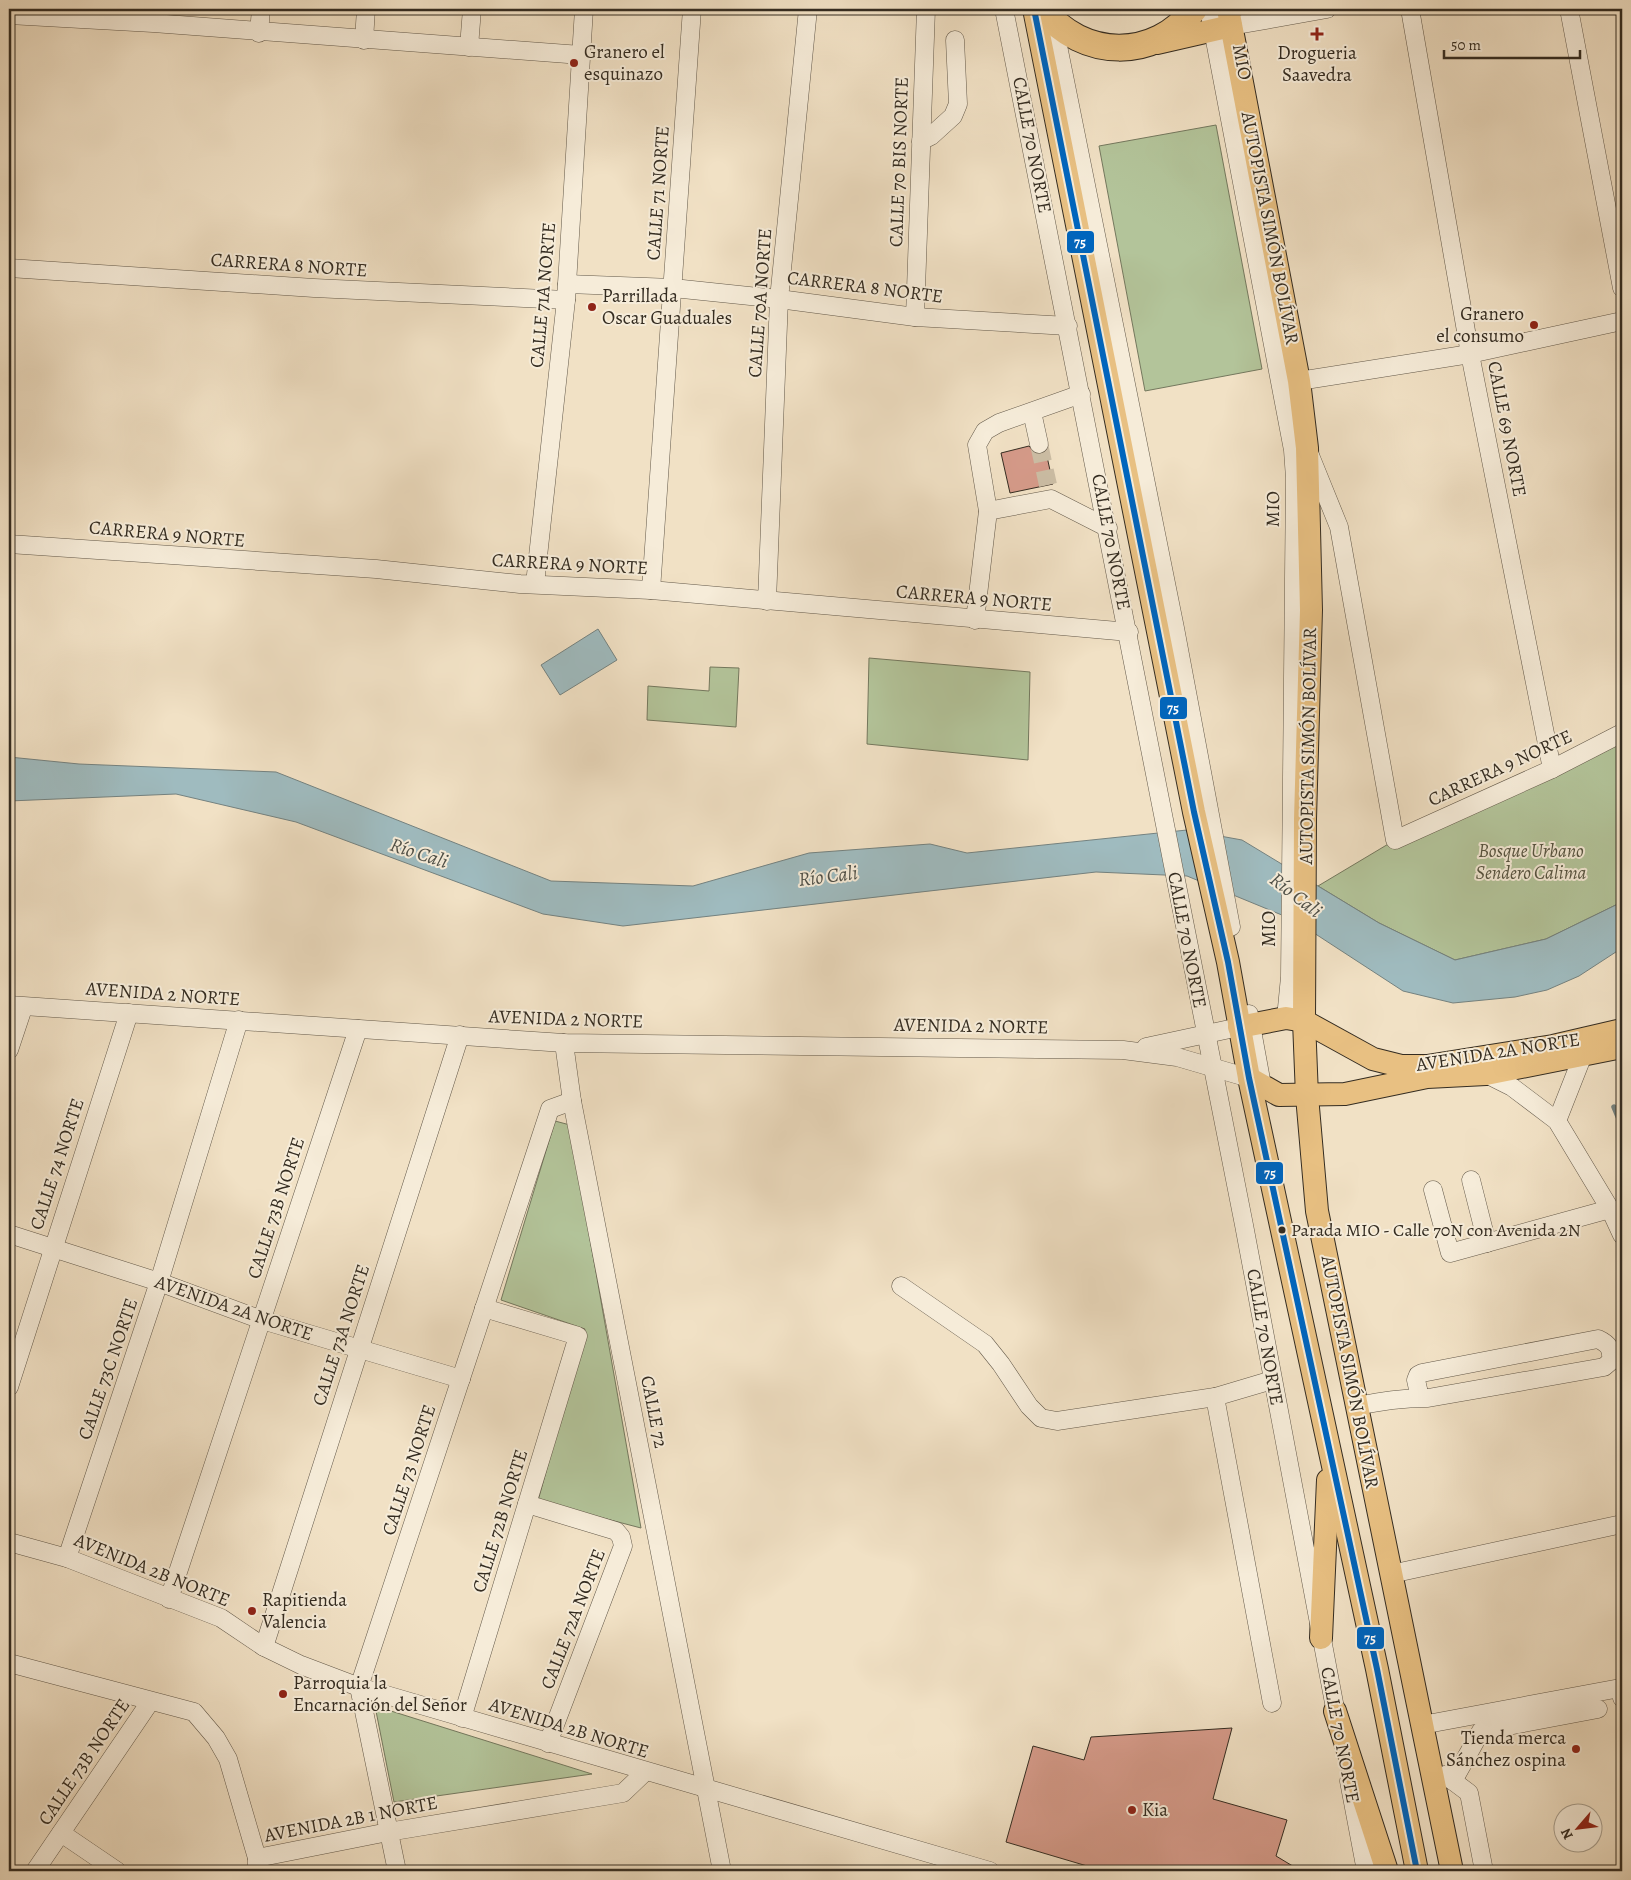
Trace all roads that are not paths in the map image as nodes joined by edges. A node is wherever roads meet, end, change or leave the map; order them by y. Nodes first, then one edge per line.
1 (261, 9) edge
2 (366, 9) edge
3 (472, 9) edge
4 (584, 9) edge
5 (692, 9) edge
6 (808, 9) edge
7 (926, 9) edge
8 (1004, 9) edge
9 (1194, 9) edge
10 (1327, 9) edge
11 (1410, 9) edge
12 (1569, 9) edge
13 (1046, 12) edge
14 (9, 15) edge
15 (154, 16) edge
16 (1220, 18) edge
17 (259, 33) junction
18 (364, 40) junction
19 (955, 40) dead end
20 (1144, 46) junction
21 (469, 47) junction
22 (581, 55) junction
23 (921, 141) junction
24 (9, 268) edge
25 (673, 288) junction
26 (1622, 288) edge
27 (567, 292) junction
28 (779, 299) junction
29 (915, 317) junction
30 (1622, 321) edge
31 (1068, 326) junction
32 (1470, 354) junction
33 (1299, 380) junction
34 (1081, 394) junction
35 (1032, 412) junction
36 (1039, 444) tunnel mouth
37 (1307, 448) junction
38 (988, 511) junction
39 (1108, 528) junction
40 (9, 544) edge
41 (535, 584) junction
42 (652, 590) junction
43 (767, 601) junction
44 (975, 620) junction
45 (1129, 632) junction
46 (1622, 733) edge
47 (1552, 769) junction
48 (1298, 818) junction
49 (16, 1007) edge
50 (129, 1013) junction
51 (1295, 1019) junction
52 (239, 1020) junction
53 (1245, 1025) junction
54 (358, 1029) junction
55 (1622, 1030) edge
56 (1206, 1035) junction
57 (460, 1036) junction
58 (564, 1042) junction
59 (1581, 1047) junction
60 (1622, 1047) edge
61 (9, 1050) edge
62 (1124, 1050) junction
63 (1485, 1066) junction
64 (1213, 1068) junction
65 (1256, 1081) junction
66 (1307, 1096) junction
67 (572, 1101) junction
68 (1557, 1121) junction
69 (1470, 1180) dead end
70 (1433, 1190) dead end
71 (1610, 1210) junction
72 (9, 1234) edge
73 (1622, 1235) edge
74 (1487, 1243) junction
75 (52, 1247) junction
76 (160, 1282) junction
77 (901, 1286) dead end
78 (484, 1308) junction
79 (262, 1320) junction
80 (359, 1350) junction
81 (461, 1379) junction
82 (1272, 1380) junction
83 (9, 1387) edge
84 (1215, 1397) junction
85 (1420, 1398) junction
86 (1357, 1406) junction
87 (1329, 1449) junction
88 (527, 1504) junction
89 (1622, 1524) edge
90 (9, 1542) edge
91 (67, 1558) junction
92 (1391, 1574) junction
93 (169, 1599) junction
94 (1321, 1638) junction
95 (264, 1647) junction
96 (9, 1663) edge
97 (359, 1687) junction
98 (1622, 1698) edge
99 (150, 1702) junction
100 (1272, 1703) dead end
101 (1598, 1709) dead end
102 (1335, 1711) junction
103 (462, 1718) junction
104 (1422, 1725) junction
105 (548, 1743) junction
106 (1430, 1762) junction
107 (645, 1772) junction
108 (1453, 1781) junction
109 (705, 1789) junction
110 (388, 1832) junction
111 (61, 1833) junction
112 (257, 1865) edge
113 (35, 1871) edge
114 (117, 1871) edge
115 (397, 1871) edge
116 (722, 1871) edge
117 (990, 1871) edge
118 (1366, 1871) edge
119 (1387, 1871) edge
120 (1417, 1871) edge
121 (1452, 1871) edge
122 (1484, 1871) edge

1 - 17 street
2 - 18 street
3 - 21 street
4 - 22 street, CALLE 71A NORTE
5 - 25 street, CALLE 71 NORTE
6 - 28 street, CALLE 70A NORTE
7 - 23 street, CALLE 70 BIS NORTE
8 - 31 street, CALLE 70 NORTE
9 - 20 highway
10 - 16 street
11 - 32 street, CALLE 69 NORTE
12 - 26 street
13 - 20 highway
13 - 53 main road, AUTOPISTA SIMÓN BOLÍVAR
14 - 15 street
15 - 17 street
16 - 20 main road
16 - 33 main road, AUTOPISTA SIMÓN BOLÍVAR
16 - 48 street, MIO
17 - 18 street
18 - 21 street
19 - 23 street
21 - 22 street
22 - 27 street, CALLE 71A NORTE
23 - 29 street, CALLE 70 BIS NORTE
24 - 27 street, CARRERA 8 NORTE
25 - 27 street, CARRERA 8 NORTE
25 - 28 street, CARRERA 8 NORTE
25 - 42 street, CALLE 71 NORTE
27 - 41 street, CALLE 71A NORTE
28 - 29 street, CARRERA 8 NORTE
28 - 43 street, CALLE 70A NORTE
29 - 31 street, CARRERA 8 NORTE
30 - 32 street
31 - 34 street, CALLE 70 NORTE
32 - 33 street
32 - 47 street, CALLE 69 NORTE
33 - 37 main road, AUTOPISTA SIMÓN BOLÍVAR
34 - 35 street
34 - 39 street, CALLE 70 NORTE
35 - 36 street
35 - 38 street
37 - 47 street, CARRERA 9 NORTE
37 - 48 main road, AUTOPISTA SIMÓN BOLÍVAR
38 - 39 street
38 - 44 street
39 - 45 street, CALLE 70 NORTE
40 - 41 street, CARRERA 9 NORTE
41 - 42 street, CARRERA 9 NORTE
42 - 43 street, CARRERA 9 NORTE
43 - 44 street, CARRERA 9 NORTE
44 - 45 street, CARRERA 9 NORTE
45 - 56 street, CALLE 70 NORTE
46 - 47 street, CARRERA 9 NORTE
48 - 51 main road, AUTOPISTA SIMÓN BOLÍVAR
49 - 50 street, AVENIDA 2 NORTE
49 - 61 street
50 - 52 street, AVENIDA 2 NORTE
50 - 75 street, CALLE 74 NORTE
51 - 53 main road
51 - 63 main road, AVENIDA 2A NORTE
51 - 66 main road, AUTOPISTA SIMÓN BOLÍVAR
52 - 54 street, AVENIDA 2 NORTE
52 - 76 street, CALLE 73C NORTE
53 - 56 street
53 - 65 main road, AUTOPISTA SIMÓN BOLÍVAR
54 - 57 street, AVENIDA 2 NORTE
54 - 79 street, CALLE 73B NORTE
55 - 59 main road, AVENIDA 2A NORTE
56 - 62 street, AVENIDA 2 NORTE
56 - 64 street, CALLE 70 NORTE
57 - 58 street, AVENIDA 2 NORTE
57 - 80 street, CALLE 73A NORTE
58 - 62 street, AVENIDA 2 NORTE
58 - 67 street, CALLE 72
59 - 60 main road, AVENIDA 2A NORTE
59 - 63 main road, AVENIDA 2A NORTE
59 - 68 street
62 - 64 street, AVENIDA 2 NORTE
63 - 66 main road, AVENIDA 2A NORTE
63 - 68 street
64 - 65 street, AVENIDA 2A NORTE
64 - 82 street, CALLE 70 NORTE
65 - 66 main road, AVENIDA 2A NORTE
65 - 87 main road, AUTOPISTA SIMÓN BOLÍVAR
66 - 86 main road, AUTOPISTA SIMÓN BOLÍVAR
67 - 78 street, CALLE 73 NORTE
67 - 109 street, CALLE 72
68 - 71 street
69 - 74 street
70 - 74 street
71 - 73 street
71 - 74 street
72 - 75 street, AVENIDA 2A NORTE
75 - 76 street, AVENIDA 2A NORTE
75 - 83 street, CALLE 74 NORTE
76 - 79 street, AVENIDA 2A NORTE
76 - 91 street, CALLE 73C NORTE
77 - 84 street
78 - 81 street, CALLE 73 NORTE
78 - 88 street, CALLE 72B NORTE
79 - 80 street, AVENIDA 2A NORTE
79 - 93 street, CALLE 73B NORTE
80 - 81 street, AVENIDA 2A NORTE
80 - 95 street, CALLE 73A NORTE
81 - 97 street, CALLE 73 NORTE
82 - 84 street
82 - 94 street, CALLE 70 NORTE
84 - 100 street
85 - 85 street
85 - 86 street
86 - 92 main road, AUTOPISTA SIMÓN BOLÍVAR
87 - 94 main road
87 - 120 main road, AUTOPISTA SIMÓN BOLÍVAR
88 - 103 street, CALLE 72B NORTE
88 - 105 street, CALLE 72A NORTE
89 - 92 street
90 - 91 street, AVENIDA 2B NORTE
91 - 93 street, AVENIDA 2B NORTE
92 - 104 main road, AUTOPISTA SIMÓN BOLÍVAR
93 - 95 street, AVENIDA 2B NORTE
94 - 102 street, CALLE 70 NORTE
95 - 97 street, AVENIDA 2B NORTE
96 - 99 street, AVENIDA 2B 1 NORTE
97 - 103 street, AVENIDA 2B NORTE
97 - 110 street, CALLE 73 NORTE
98 - 104 street
99 - 111 street, CALLE 73B NORTE
99 - 112 street, AVENIDA 2B 1 NORTE
101 - 108 street
102 - 118 street, CALLE 70 NORTE
102 - 119 main road
103 - 105 street, AVENIDA 2B NORTE
104 - 106 main road, AUTOPISTA SIMÓN BOLÍVAR
105 - 107 street, AVENIDA 2B NORTE
106 - 108 street
106 - 121 main road, AUTOPISTA SIMÓN BOLÍVAR
107 - 109 street, AVENIDA 2B NORTE
107 - 110 street, AVENIDA 2B 1 NORTE
108 - 122 street
109 - 116 street, CALLE 72
109 - 117 street, AVENIDA 2B NORTE
110 - 112 street, AVENIDA 2B 1 NORTE
110 - 115 street, CALLE 73 NORTE
111 - 113 street, CALLE 73B NORTE
111 - 114 street

